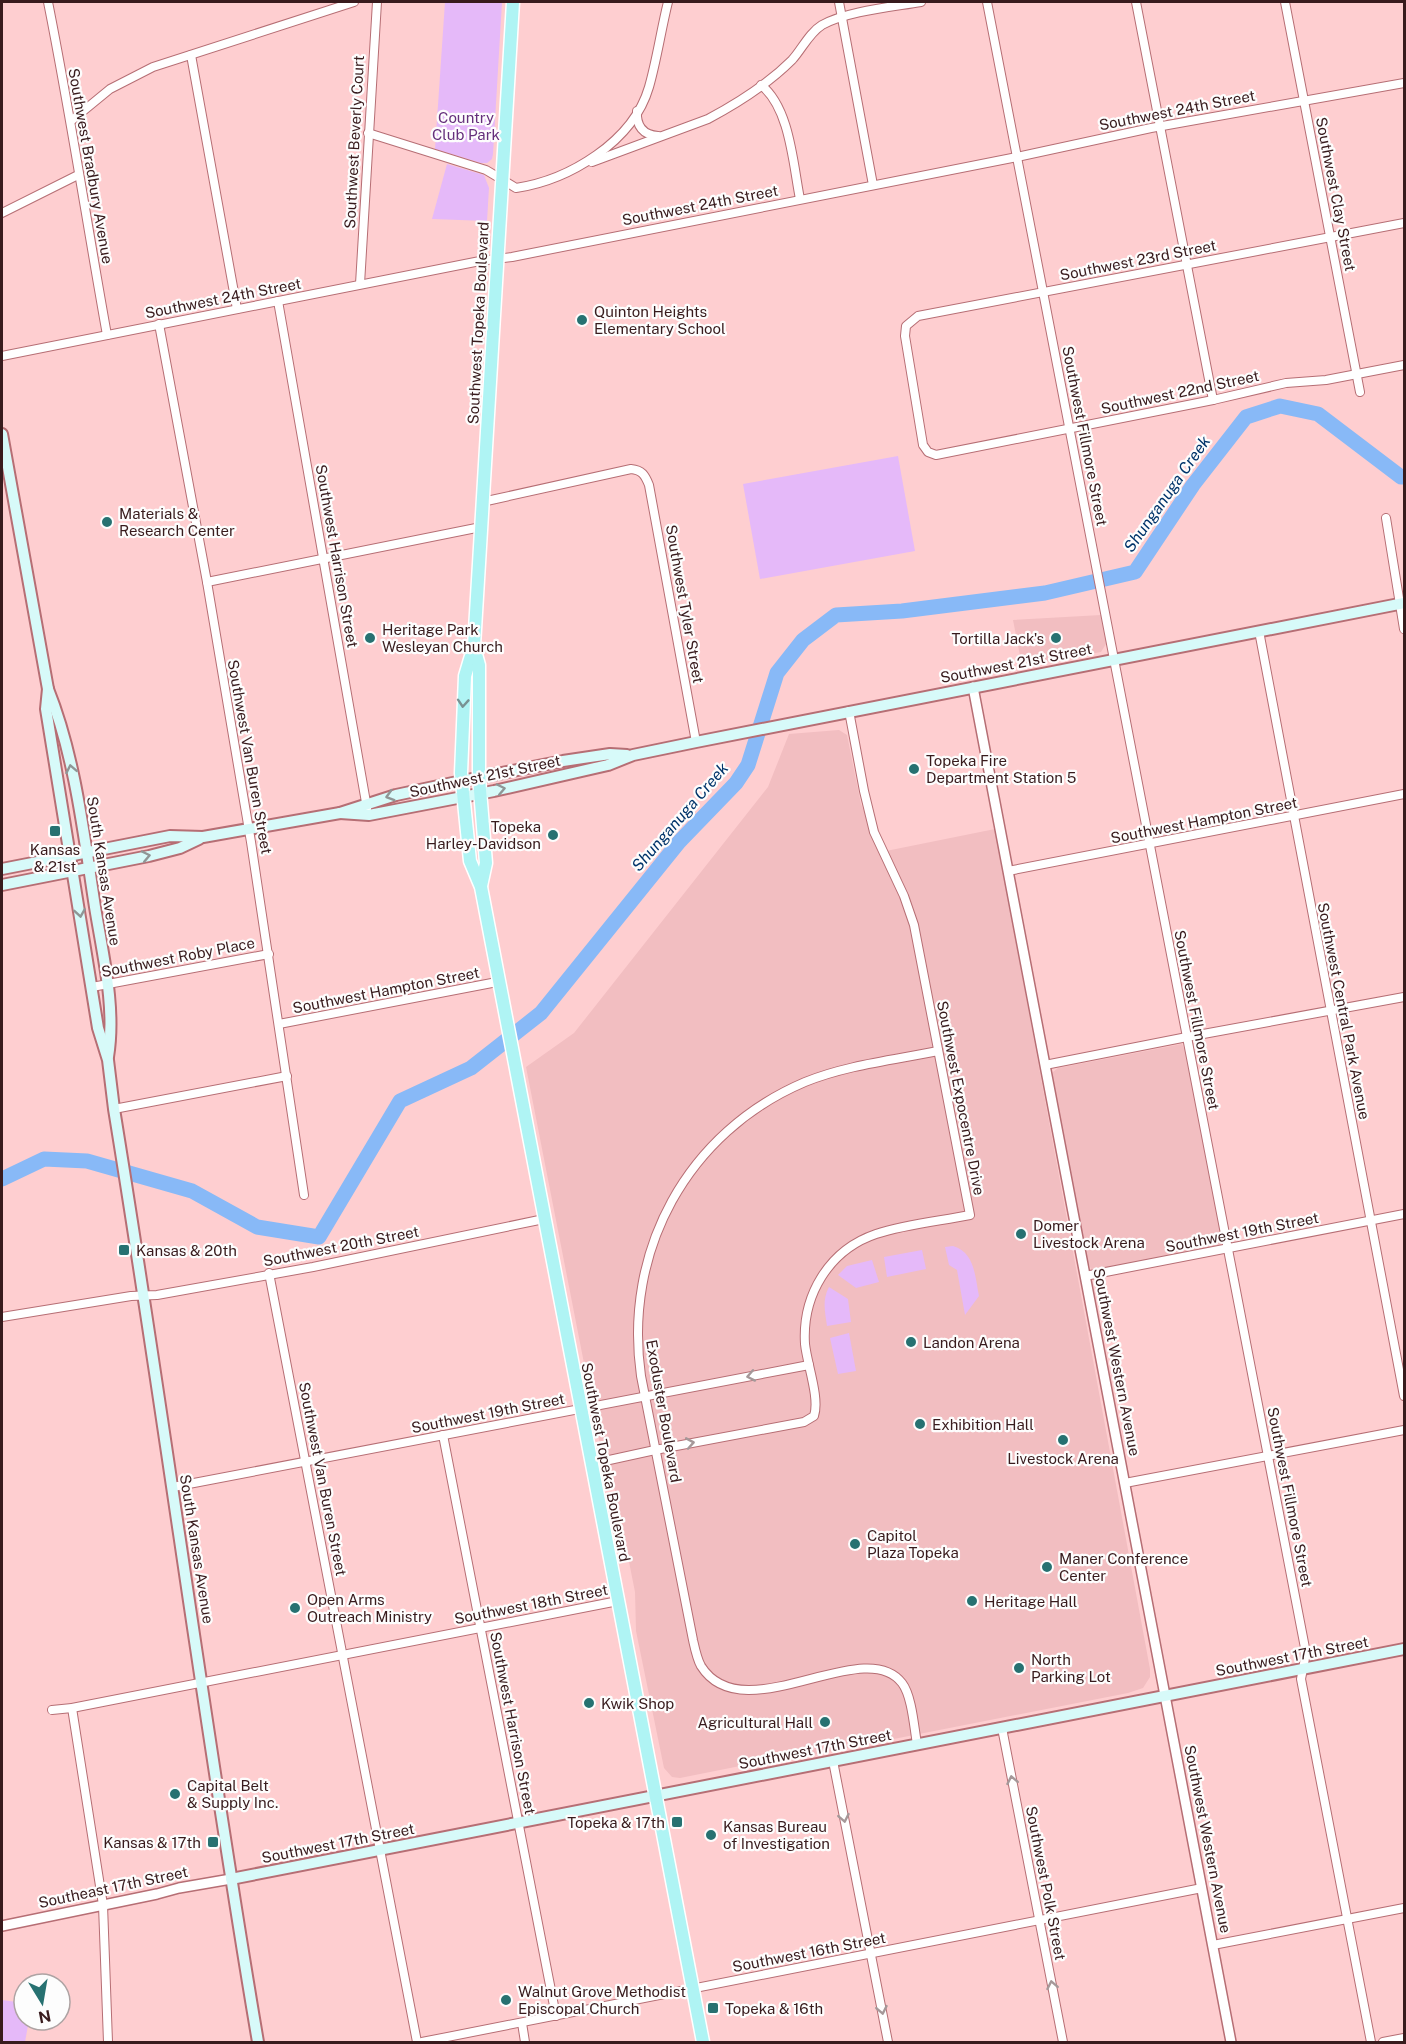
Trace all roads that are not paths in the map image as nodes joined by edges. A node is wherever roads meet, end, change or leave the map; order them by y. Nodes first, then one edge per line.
1 (48, 2) edge
2 (354, 2) edge
3 (377, 2) edge
4 (513, 2) edge
5 (668, 2) edge
6 (839, 2) edge
7 (921, 2) edge
8 (987, 2) edge
9 (1136, 2) edge
10 (1285, 2) edge
11 (842, 17) junction
12 (191, 55) junction
13 (1404, 83) edge
14 (761, 85) junction
15 (1304, 100) junction
16 (637, 111) junction
17 (71, 121) junction
18 (1160, 127) junction
19 (368, 133) junction
20 (663, 136) junction
21 (1017, 157) junction
22 (582, 165) junction
23 (78, 175) junction
24 (502, 181) junction
25 (873, 185) junction
26 (800, 199) junction
27 (2, 213) edge
28 (1404, 223) edge
29 (1330, 236) junction
30 (497, 258) junction
31 (1187, 264) junction
32 (360, 284) junction
33 (1042, 293) junction
34 (278, 301) junction
35 (237, 309) junction
36 (159, 324) junction
37 (107, 335) junction
38 (2, 356) edge
39 (1404, 365) edge
40 (1357, 374) junction
41 (1360, 392) dead end
42 (1213, 400) junction
43 (1070, 429) junction
44 (2, 434) edge
45 (928, 452) joint
46 (482, 502) junction
47 (1386, 518) dead end
48 (481, 527) junction
49 (324, 559) junction
50 (207, 582) junction
51 (1402, 604) edge
52 (1404, 629) edge
53 (1259, 631) junction
54 (474, 646) junction
55 (1115, 659) junction
56 (973, 687) junction
57 (48, 689) junction
58 (849, 711) junction
59 (696, 742) junction
60 (633, 755) junction
61 (479, 778) junction
62 (462, 781) junction
63 (480, 794) junction
64 (1404, 794) edge
65 (464, 797) junction
66 (366, 803) junction
67 (340, 813) junction
68 (369, 815) junction
69 (1293, 816) junction
70 (249, 829) junction
71 (203, 837) junction
72 (1149, 843) junction
73 (86, 852) junction
74 (71, 855) junction
75 (89, 868) junction
76 (2, 869) edge
77 (74, 871) junction
78 (1008, 871) junction
79 (2, 885) edge
80 (481, 887) junction
81 (269, 954) junction
82 (497, 982) junction
83 (107, 984) junction
84 (92, 987) junction
85 (1404, 997) edge
86 (1330, 1011) junction
87 (279, 1024) junction
88 (1187, 1037) junction
89 (938, 1051) junction
90 (108, 1060) junction
91 (1045, 1065) junction
92 (287, 1076) junction
93 (114, 1109) junction
94 (304, 1196) dead end
95 (1404, 1214) edge
96 (544, 1219) junction
97 (1370, 1221) junction
98 (1227, 1249) junction
99 (270, 1273) junction
100 (1085, 1276) junction
101 (143, 1296) junction
102 (2, 1317) edge
103 (808, 1365) junction
104 (645, 1396) junction
105 (1404, 1396) edge
106 (581, 1409) junction
107 (1404, 1430) edge
108 (443, 1435) junction
109 (656, 1450) junction
110 (1268, 1457) junction
111 (306, 1462) junction
112 (591, 1464) junction
113 (1125, 1484) junction
114 (173, 1487) junction
115 (618, 1601) junction
116 (481, 1628) junction
117 (1404, 1649) edge
118 (344, 1655) junction
119 (1304, 1668) junction
120 (202, 1683) junction
121 (1165, 1696) junction
122 (72, 1708) junction
123 (52, 1710) dead end
124 (1002, 1728) junction
125 (917, 1744) junction
126 (833, 1761) junction
127 (656, 1796) junction
128 (518, 1823) junction
129 (381, 1850) junction
130 (231, 1879) junction
131 (1202, 1888) junction
132 (103, 1905) junction
133 (1404, 1908) edge
134 (1347, 1919) junction
135 (1039, 1920) junction
136 (2, 1926) edge
137 (1213, 1945) junction
138 (871, 1953) junction
139 (693, 1989) junction
140 (556, 2016) junction
141 (522, 2023) junction
142 (1404, 2038) edge
143 (108, 2043) edge
144 (258, 2043) edge
145 (417, 2043) edge
146 (422, 2043) edge
147 (525, 2043) edge
148 (703, 2043) edge
149 (888, 2043) edge
150 (1063, 2043) edge
151 (1231, 2043) edge
152 (1371, 2043) edge
153 (1383, 2043) edge

1 - 17 street, Southwest Bradbury Avenue
2 - 12 street
3 - 19 street, Southwest Beverly Court
4 - 24 main road, Southwest Topeka Boulevard
5 - 16 street
6 - 11 street
7 - 11 street
8 - 21 street, Southwest Fillmore Street
9 - 18 street
10 - 15 street, Southwest Clay Street
11 - 14 street
11 - 25 street
12 - 17 street
12 - 35 street
13 - 15 street, Southwest 24th Street
14 - 20 street
14 - 26 street
15 - 18 street, Southwest 24th Street
15 - 29 street, Southwest Clay Street
16 - 20 street
16 - 22 street
17 - 23 street, Southwest Bradbury Avenue
18 - 21 street, Southwest 24th Street
18 - 31 street
19 - 24 street
19 - 32 street, Southwest Beverly Court
20 - 22 street
21 - 25 street, Southwest 24th Street
21 - 33 street, Southwest Fillmore Street
22 - 24 street
23 - 27 street
23 - 37 street, Southwest Bradbury Avenue
24 - 30 main road, Southwest Topeka Boulevard
25 - 26 street, Southwest 24th Street
26 - 30 street, Southwest 24th Street
28 - 29 street, Southwest 23rd Street
29 - 31 street, Southwest 23rd Street
29 - 40 street, Southwest Clay Street
30 - 32 street, Southwest 24th Street
30 - 46 main road, Southwest Topeka Boulevard
31 - 33 street, Southwest 23rd Street
31 - 42 street
32 - 34 street, Southwest 24th Street
33 - 43 street, Southwest Fillmore Street
33 - 45 street, Southwest 23rd Street
34 - 35 street, Southwest 24th Street
34 - 49 street, Southwest Harrison Street
35 - 36 street, Southwest 24th Street
36 - 37 street, Southwest 24th Street
36 - 50 street, Southwest Van Buren Street
37 - 38 street, Southwest 24th Street
39 - 40 street, Southwest 22nd Street
40 - 41 street, Southwest Clay Street
40 - 42 street, Southwest 22nd Street
42 - 43 street, Southwest 22nd Street
43 - 45 street, Southwest 22nd Street
43 - 55 street, Southwest Fillmore Street
44 - 57 main road, South Kansas Avenue
46 - 48 main road, Southwest Topeka Boulevard
46 - 59 street, Southwest Tyler Street
47 - 51 street
48 - 49 street
48 - 54 main road, Southwest Topeka Boulevard
49 - 50 street
49 - 66 street, Southwest Harrison Street
50 - 70 street, Southwest Van Buren Street
51 - 52 street
51 - 53 main road, Southwest 21st Street
53 - 55 main road, Southwest 21st Street
53 - 69 street, Southwest Central Park Avenue
54 - 61 main road, Southwest Topeka Boulevard
54 -> 62 main road, Southwest Topeka Boulevard
55 - 56 main road, Southwest 21st Street
55 - 72 street, Southwest Fillmore Street
56 - 58 main road, Southwest 21st Street
56 - 78 street, Southwest Western Avenue
73 -> 57 main road, South Kansas Avenue
57 - 74 main road, South Kansas Avenue
58 - 59 main road, Southwest 21st Street
58 - 89 street, Southwest Expocentre Drive
59 - 60 main road, Southwest 21st Street
60 - 61 main road, Southwest 21st Street
63 -> 60 main road, Southwest 21st Street
61 - 62 main road, Southwest 21st Street
61 - 63 main road, Southwest Topeka Boulevard
62 - 65 main road, Southwest Topeka Boulevard
62 -> 66 main road, Southwest 21st Street
63 - 65 main road, Southwest 21st Street
63 - 80 main road, Southwest Topeka Boulevard
64 - 69 street, Southwest Hampton Street
65 - 68 main road, Southwest 21st Street
65 - 80 main road, Southwest Topeka Boulevard
66 - 67 main road, Southwest 21st Street
66 - 68 street, Southwest Harrison Street
67 - 68 main road, Southwest 21st Street
67 - 70 main road, Southwest 21st Street
69 - 72 street, Southwest Hampton Street
69 - 86 street, Southwest Central Park Avenue
70 - 71 main road, Southwest 21st Street
70 - 81 street, Southwest Van Buren Street
71 - 73 main road, Southwest 21st Street
75 -> 71 main road, Southwest 21st Street
72 - 78 street, Southwest Hampton Street
72 - 88 street, Southwest Fillmore Street
73 - 74 main road, Southwest 21st Street
73 - 75 main road, South Kansas Avenue
74 - 76 main road, Southwest 21st Street
74 - 77 main road, South Kansas Avenue
75 - 77 main road, Southwest 21st Street
75 - 83 main road, South Kansas Avenue
77 - 79 main road, Southwest 21st Street
77 -> 84 main road, South Kansas Avenue
78 - 91 street, Southwest Western Avenue
80 - 82 main road, Southwest Topeka Boulevard
81 - 83 street, Southwest Roby Place
81 - 87 street, Southwest Van Buren Street
82 - 87 street, Southwest Hampton Street
82 - 96 main road, Southwest Topeka Boulevard
83 - 84 street, Southwest Roby Place
83 - 90 main road, South Kansas Avenue
84 - 90 main road, South Kansas Avenue
85 - 86 street
86 - 88 street
86 - 97 street, Southwest Central Park Avenue
87 - 92 street, Southwest Van Buren Street
88 - 91 street
88 - 98 street, Southwest Fillmore Street
89 - 103 street, Southwest Expocentre Drive
89 - 104 street, Exoduster Boulevard
90 - 93 main road, South Kansas Avenue
91 - 100 street, Southwest Western Avenue
92 - 93 street
92 - 94 street, Southwest Van Buren Street
93 - 101 main road, South Kansas Avenue
95 - 97 street, Southwest 19th Street
96 - 99 street, Southwest 20th Street
96 - 106 main road, Southwest Topeka Boulevard
97 - 98 street, Southwest 19th Street
97 - 105 street, Southwest Central Park Avenue
98 - 100 street, Southwest 19th Street
98 - 110 street, Southwest Fillmore Street
99 - 101 street, Southwest 20th Street
99 - 111 street, Southwest Van Buren Street
100 - 113 street, Southwest Western Avenue
101 - 102 street, Southwest 20th Street
101 - 114 main road, South Kansas Avenue
103 -> 104 street, Southwest 19th Street
109 -> 103 street, Southwest Expocentre Drive
104 - 106 street, Southwest 19th Street
104 - 109 street, Exoduster Boulevard
106 - 108 street, Southwest 19th Street
106 - 112 main road, Southwest Topeka Boulevard
107 - 110 street
108 - 111 street, Southwest 19th Street
108 - 116 street, Southwest Harrison Street
109 - 112 street, Southwest Expocentre Drive
109 - 125 street, Exoduster Boulevard
110 - 113 street
110 - 119 street, Southwest Fillmore Street
111 - 114 street, Southwest 19th Street
111 - 118 street, Southwest Van Buren Street
112 - 115 main road, Southwest Topeka Boulevard
113 - 121 street, Southwest Western Avenue
114 - 120 main road, South Kansas Avenue
115 - 116 street, Southwest 18th Street
115 - 127 main road, Southwest Topeka Boulevard
116 - 118 street, Southwest 18th Street
116 - 128 street, Southwest Harrison Street
117 - 119 main road, Southwest 17th Street
118 - 120 street, Southwest 18th Street
118 - 129 street, Southwest Van Buren Street
119 - 121 main road, Southwest 17th Street
119 - 134 street, Southwest Fillmore Street
120 - 122 street, Southwest 18th Street
120 - 130 main road, South Kansas Avenue
121 - 124 main road, Southwest 17th Street
121 - 131 street, Southwest Western Avenue
122 - 123 street, Southwest 18th Street
122 - 132 street
124 - 125 main road, Southwest 17th Street
135 -> 124 street, Southwest Polk Street
125 - 126 main road, Southwest 17th Street
126 - 127 main road, Southwest 17th Street
126 -> 138 street
127 - 128 main road, Southwest 17th Street
127 - 139 main road, Southwest Topeka Boulevard
128 - 129 main road, Southwest 17th Street
128 - 140 street, Southwest Harrison Street
129 - 130 main road, Southwest 17th Street
129 - 145 street, Southwest Van Buren Street
130 - 132 street, Southeast 17th Street
130 - 144 main road, South Kansas Avenue
131 - 135 street, Southwest 16th Street
131 - 137 street, Southwest Western Avenue
132 - 136 street, Southeast 17th Street
132 - 143 street
133 - 134 street
134 - 137 street
134 - 152 street, Southwest Fillmore Street
135 - 138 street, Southwest 16th Street
150 -> 135 street, Southwest Polk Street
137 - 151 street, Southwest Western Avenue
138 - 139 street, Southwest 16th Street
138 -> 149 street
139 - 140 street, Southwest 16th Street
139 - 148 main road, Southwest Topeka Boulevard
140 - 141 street, Southwest 16th Street
141 - 146 street, Southwest 16th Street
141 - 147 street
142 - 153 street

